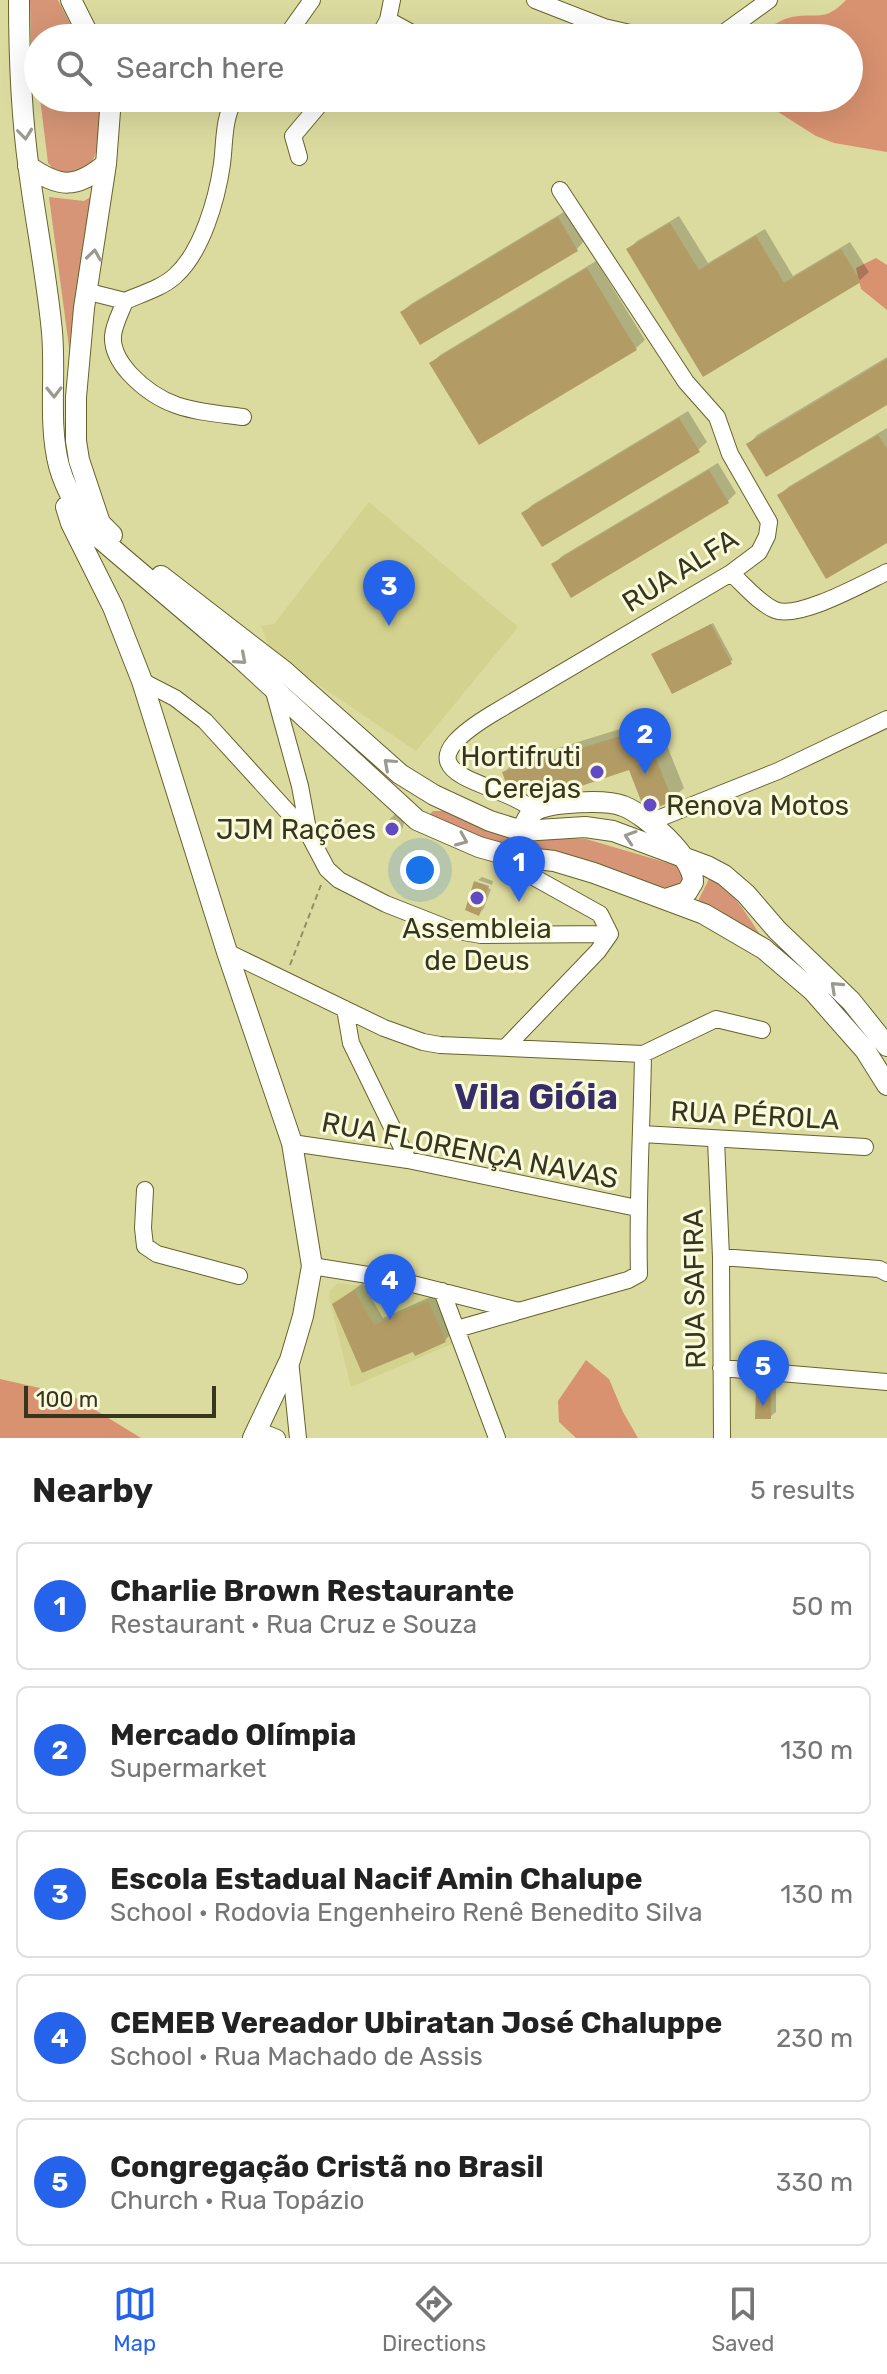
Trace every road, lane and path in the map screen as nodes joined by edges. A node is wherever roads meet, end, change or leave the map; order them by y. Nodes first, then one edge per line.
1 (19, 0) edge
2 (71, 0) edge
3 (312, 0) edge
4 (392, 0) edge
5 (535, 0) edge
6 (769, 0) edge
7 (388, 20) junction
8 (83, 24) edge
9 (297, 24) edge
10 (386, 24) edge
11 (395, 24) edge
12 (596, 24) edge
13 (736, 24) edge
14 (24, 68) edge
15 (19, 75) junction
16 (110, 112) edge
17 (228, 112) edge
18 (313, 112) edge
19 (299, 157) dead end
20 (106, 164) junction
21 (28, 166) junction
22 (560, 190) dead end
23 (89, 292) junction
24 (125, 301) junction
25 (243, 417) dead end
26 (67, 487) junction
27 (118, 555) junction
28 (887, 572) edge
29 (731, 573) junction
30 (98, 578) junction
31 (142, 681) junction
32 (273, 688) junction
33 (887, 719) edge
34 (434, 795) junction
35 (595, 803) junction
36 (535, 811) junction
37 (417, 820) junction
38 (650, 822) junction
39 (558, 829) junction
40 (522, 831) junction
41 (309, 835) junction
42 (511, 856) junction
43 (686, 859) junction
44 (327, 869) junction
45 (666, 899) junction
46 (610, 934) junction
47 (227, 952) junction
48 (284, 981) junction
49 (345, 1009) junction
50 (762, 1030) dead end
51 (887, 1046) edge
52 (505, 1048) junction
53 (643, 1054) junction
54 (887, 1085) edge
55 (642, 1134) junction
56 (716, 1140) junction
57 (292, 1143) junction
58 (865, 1147) dead end
59 (408, 1160) junction
60 (145, 1190) dead end
61 (637, 1208) junction
62 (721, 1257) junction
63 (312, 1266) junction
64 (887, 1273) edge
65 (239, 1276) dead end
66 (442, 1291) junction
67 (519, 1311) junction
68 (457, 1329) junction
69 (290, 1360) junction
70 (721, 1368) junction
71 (887, 1382) edge
72 (255, 1434) edge
73 (277, 1438) edge
74 (298, 1438) edge
75 (497, 1438) edge
76 (722, 1438) edge

1 - 15 main road
2 - 8 main road
3 - 9 street
4 - 7 street
5 - 12 street
6 - 13 street
7 - 10 street
7 - 11 street
14 - 15 main road
15 -> 21 main road
16 - 20 main road
17 - 24 street
18 - 19 street
20 - 21 main road
23 -> 20 main road
21 -> 26 main road
22 - 29 street, RUA ALFA
23 - 24 street
34 -> 23 main road
24 - 25 street
26 - 27 main road
26 - 30 main road
27 - 30 main road
27 -> 32 main road
28 - 29 street
29 - 36 street, RUA ALFA
30 - 31 main road
31 - 41 street
31 - 47 main road
32 - 37 main road
32 - 41 street
33 - 38 street
34 - 37 main road
34 - 40 main road
35 - 36 main road
35 - 38 main road
35 - 39 main road
36 - 40 main road
37 -> 42 main road
38 - 43 main road
39 - 40 main road
43 -> 39 main road
41 - 44 street
42 - 45 main road
42 - 46 street
43 - 45 main road
51 -> 43 main road
44 - 46 street
44 - 48 path
45 - 54 main road
46 - 52 street
47 - 48 street
47 - 57 main road
48 - 49 street
49 - 52 street
49 - 59 street
50 - 53 street
52 - 53 street
53 - 55 street
55 - 56 street, RUA PÉROLA
55 - 61 street
56 - 58 street, RUA PÉROLA
56 - 62 street, RUA SAFIRA
57 - 59 street, RUA FLORENÇA NAVAS
57 - 63 main road
59 - 61 street, RUA FLORENÇA NAVAS
60 - 65 street
61 - 67 street
62 - 64 street
62 - 70 street, RUA SAFIRA
63 - 66 street
63 - 69 main road
66 - 67 street
66 - 68 street
67 - 68 street
68 - 75 street
69 - 72 main road
69 - 74 street
70 - 71 street
70 - 76 street, RUA SAFIRA
72 - 73 street

